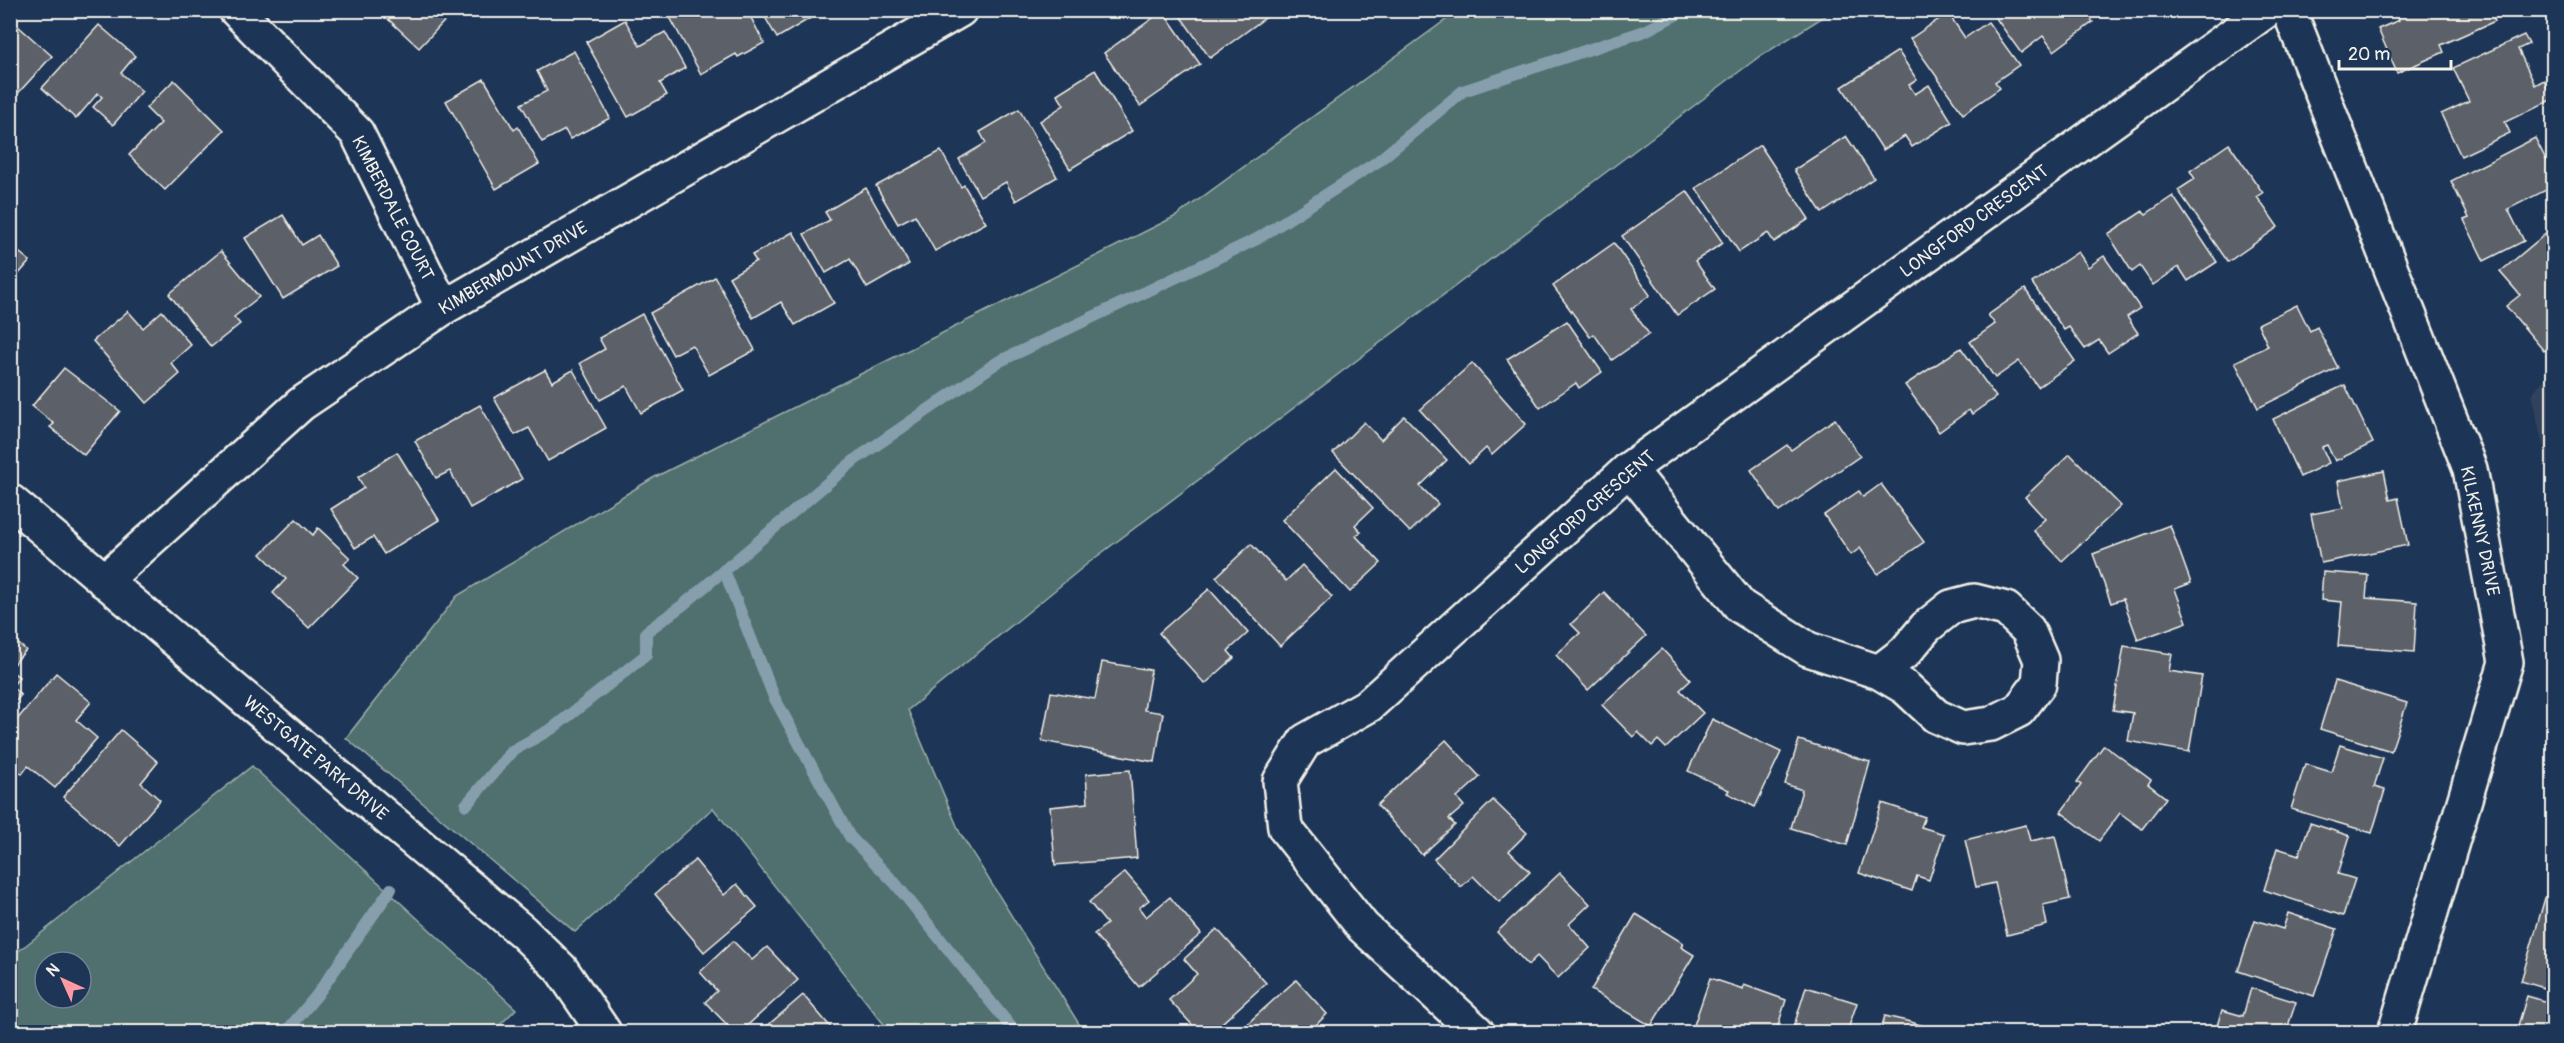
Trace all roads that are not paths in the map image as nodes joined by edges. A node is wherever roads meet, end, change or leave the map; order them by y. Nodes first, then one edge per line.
1 (236, 10) edge
2 (960, 10) edge
3 (2267, 10) edge
4 (2289, 10) edge
5 (443, 308) junction
6 (1629, 470) junction
7 (10, 501) edge
8 (104, 581) junction
9 (1879, 672) junction
10 (604, 1032) edge
11 (1477, 1032) edge
12 (2395, 1032) edge

1 - 5 street, KIMBERDALE COURT
2 - 5 street, KIMBERMOUNT DRIVE
3 - 6 street, LONGFORD CRESCENT
4 - 12 street, KILKENNY DRIVE
5 - 8 street, KIMBERMOUNT DRIVE
6 - 9 street
6 - 11 street, LONGFORD CRESCENT
7 - 8 street, WESTGATE PARK DRIVE
8 - 10 street, WESTGATE PARK DRIVE
9 - 9 street

